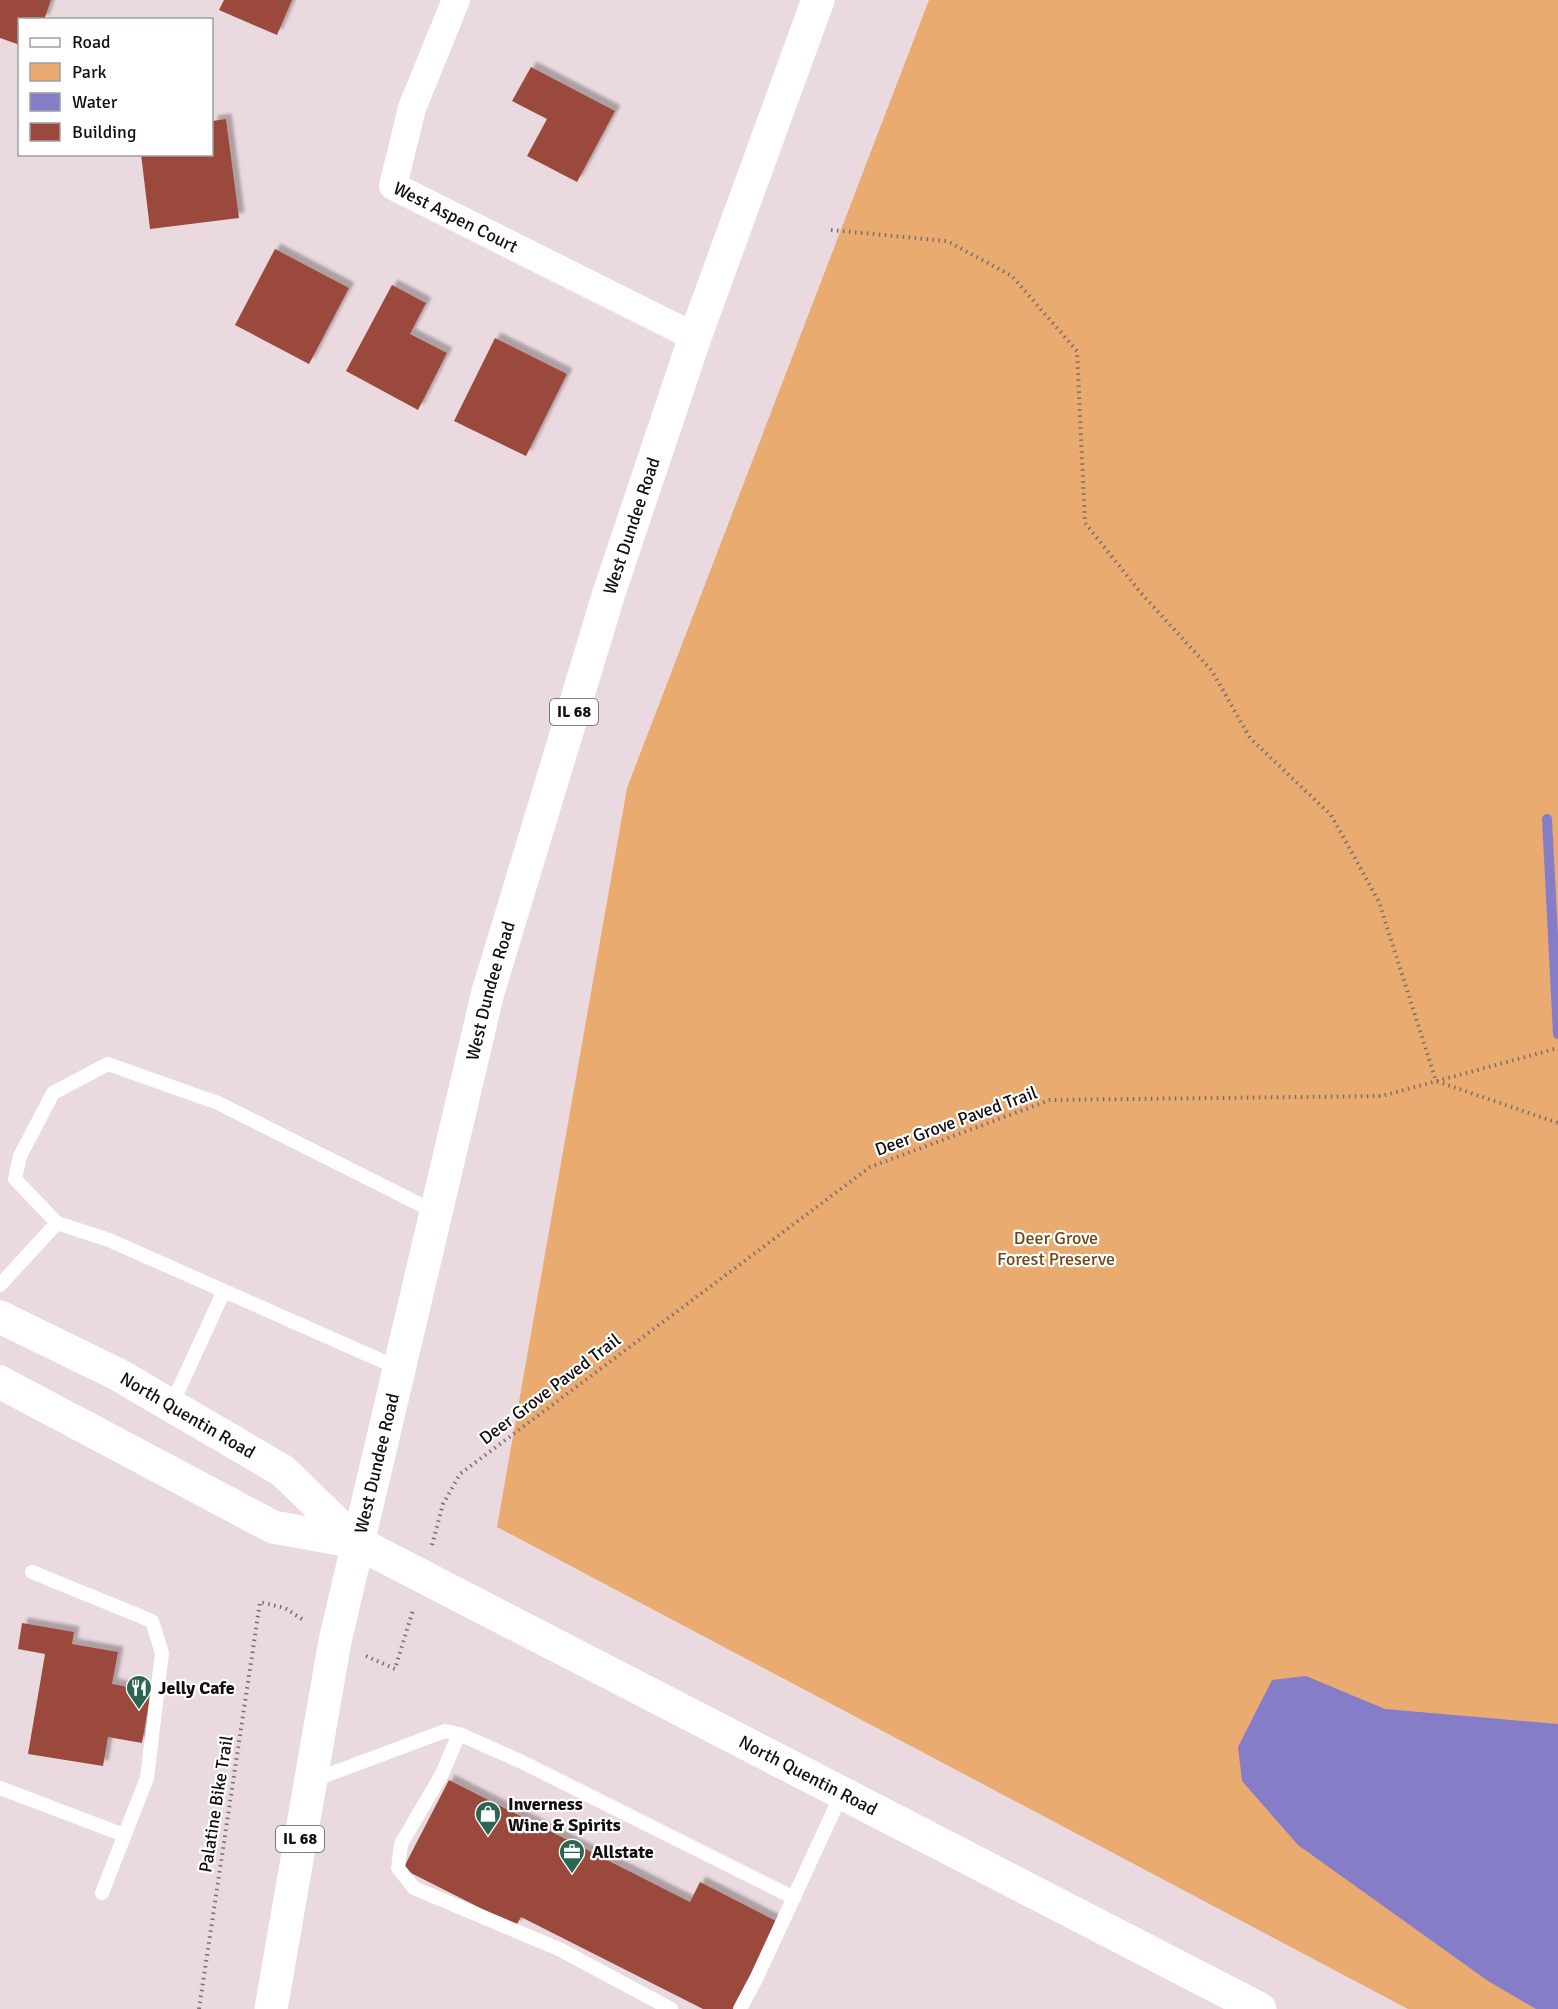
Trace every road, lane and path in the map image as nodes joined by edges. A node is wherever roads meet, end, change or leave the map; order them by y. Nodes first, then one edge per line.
1 (456, 0) edge
2 (818, 0) edge
3 (831, 230) dead end
4 (695, 337) junction
5 (1558, 1048) edge
6 (1436, 1082) junction
7 (1558, 1123) edge
8 (435, 1212) junction
9 (57, 1223) junction
10 (0, 1285) edge
11 (224, 1291) junction
12 (0, 1317) edge
13 (398, 1368) junction
14 (0, 1382) edge
15 (171, 1406) junction
16 (460, 1474) dead end
17 (356, 1542) junction
18 (32, 1572) dead end
19 (260, 1602) dead end
20 (459, 1734) junction
21 (310, 1781) junction
22 (0, 1788) edge
23 (843, 1793) junction
24 (124, 1835) junction
25 (102, 1893) dead end
26 (794, 1898) junction
27 (199, 2009) edge
28 (271, 2009) edge
29 (671, 2009) edge
30 (740, 2009) edge
31 (1260, 2009) edge

1 - 4 street, West Aspen Court
2 - 4 main road, West Dundee Road / IL 68
3 - 6 path
4 - 8 main road, West Dundee Road / IL 68
5 - 6 path, Deer Grove Paved Trail
6 - 7 path
6 - 16 path, Deer Grove Paved Trail
8 - 9 lane
8 - 13 main road, West Dundee Road / IL 68
9 - 10 lane
9 - 11 lane
11 - 13 lane
11 - 15 lane
12 - 15 main road, North Quentin Road
13 - 17 main road, West Dundee Road / IL 68
14 - 17 main road, North Quentin Road
15 - 17 main road, North Quentin Road
17 - 21 main road, West Dundee Road / IL 68
17 - 23 main road, North Quentin Road
18 - 24 lane
19 - 27 path, Palatine Bike Trail
20 - 21 lane
20 - 26 lane
20 - 29 lane
21 - 28 main road, West Dundee Road / IL 68
22 - 24 lane
23 - 26 lane
23 - 31 main road, North Quentin Road
24 - 25 lane
26 - 30 lane

